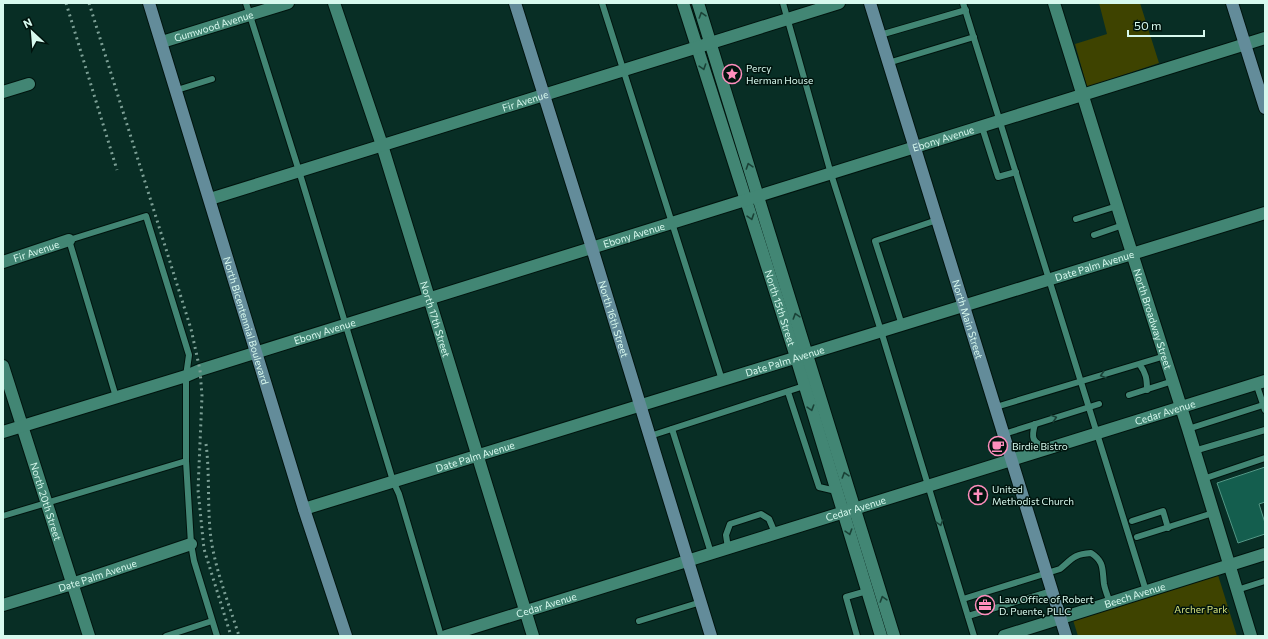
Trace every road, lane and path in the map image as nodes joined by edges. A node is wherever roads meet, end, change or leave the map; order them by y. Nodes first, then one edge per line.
1 (149, 3) edge
2 (246, 3) edge
3 (288, 3) edge
4 (334, 3) edge
5 (515, 3) edge
6 (602, 3) edge
7 (683, 3) edge
8 (698, 3) edge
9 (783, 3) edge
10 (840, 3) edge
11 (870, 3) edge
12 (963, 3) edge
13 (1054, 3) edge
14 (1232, 3) edge
15 (966, 10) junction
16 (250, 15) junction
17 (788, 19) junction
18 (880, 35) junction
19 (974, 37) junction
20 (1265, 38) edge
21 (162, 42) junction
22 (710, 43) junction
23 (1245, 45) junction
24 (697, 48) junction
25 (888, 63) junction
26 (623, 70) junction
27 (212, 79) dead end
28 (29, 84) dead end
29 (176, 90) junction
30 (3, 92) edge
31 (543, 95) junction
32 (1083, 95) junction
33 (1265, 108) edge
34 (1001, 121) junction
35 (982, 127) junction
36 (382, 145) junction
37 (915, 148) junction
38 (299, 171) junction
39 (1016, 172) junction
40 (831, 174) junction
41 (759, 197) junction
42 (210, 199) junction
43 (746, 201) junction
44 (1117, 206) junction
45 (1265, 213) edge
46 (1076, 219) dead end
47 (937, 220) junction
48 (673, 223) junction
49 (1123, 225) junction
50 (1094, 235) dead end
51 (69, 240) junction
52 (592, 248) junction
53 (1132, 254) junction
54 (3, 262) edge
55 (1048, 280) junction
56 (430, 299) junction
57 (964, 306) junction
58 (346, 325) junction
59 (902, 325) junction
60 (881, 331) junction
61 (256, 353) junction
62 (807, 354) junction
63 (1165, 356) junction
64 (796, 357) junction
65 (1140, 364) junction
66 (3, 366) edge
67 (186, 376) junction
68 (722, 380) junction
69 (1172, 381) junction
70 (1080, 382) junction
71 (1260, 382) edge
72 (804, 386) junction
73 (1147, 390) junction
74 (788, 392) junction
75 (1129, 395) dead end
76 (116, 396) junction
77 (1099, 404) dead end
78 (640, 405) junction
79 (996, 407) junction
80 (1089, 407) junction
81 (1181, 407) junction
82 (1264, 408) edge
83 (1035, 424) junction
84 (22, 426) junction
85 (672, 429) junction
86 (1188, 429) junction
87 (1265, 430) edge
88 (3, 432) edge
89 (1097, 433) junction
90 (1004, 434) junction
91 (650, 436) junction
92 (1047, 449) junction
93 (1194, 451) junction
94 (478, 455) junction
95 (1265, 458) edge
96 (1012, 460) junction
97 (186, 461) junction
98 (1203, 479) junction
99 (393, 481) junction
100 (929, 486) junction
101 (836, 491) junction
102 (46, 503) junction
103 (855, 508) junction
104 (304, 509) junction
105 (842, 512) junction
106 (1213, 513) junction
107 (3, 516) edge
108 (1132, 521) dead end
109 (1168, 528) junction
110 (775, 533) junction
111 (1137, 537) dead end
112 (191, 544) junction
113 (728, 548) junction
114 (711, 553) junction
115 (1265, 554) edge
116 (688, 561) junction
117 (1229, 564) junction
118 (1047, 573) junction
119 (1265, 581) edge
120 (72, 584) junction
121 (1237, 590) junction
122 (867, 591) junction
123 (1052, 591) junction
124 (1146, 591) junction
125 (963, 599) junction
126 (701, 602) junction
127 (1110, 602) junction
128 (3, 605) edge
129 (525, 611) junction
130 (968, 616) junction
131 (1061, 618) junction
132 (212, 621) junction
133 (639, 621) dead end
134 (89, 636) edge
135 (166, 636) edge
136 (217, 636) edge
137 (346, 636) edge
138 (441, 636) edge
139 (446, 636) edge
140 (533, 636) edge
141 (711, 636) edge
142 (857, 636) edge
143 (881, 636) edge
144 (894, 636) edge
145 (974, 636) edge
146 (1004, 636) edge
147 (1066, 636) edge
148 (1251, 636) edge

1 - 21 street, North Bicentennial Boulevard
2 - 16 lane
3 - 16 street, Gumwood Avenue
4 - 36 street, North 17th Street
5 - 31 street, North 16th Street
6 - 26 lane
7 - 24 street, North 15th Street
22 -> 8 street, North 15th Street
9 - 17 lane
10 - 17 street, Fir Avenue
11 - 18 street, North Main Street
12 - 15 lane
13 - 32 street, North Broadway Street
14 - 23 street
15 - 18 lane
15 - 19 lane
16 - 21 street, Gumwood Avenue
16 - 38 lane
17 - 22 street, Fir Avenue
17 - 40 lane
18 - 25 street, North Main Street
19 - 25 lane
19 - 34 lane
20 - 23 street, Ebony Avenue
21 - 29 street, North Bicentennial Boulevard
22 - 24 street, Fir Avenue
41 -> 22 street, North 15th Street
23 - 32 street, Ebony Avenue
23 - 33 street
24 - 26 street, Fir Avenue
24 -> 43 street, North 15th Street
25 - 37 street, North Main Street
26 - 31 street, Fir Avenue
26 - 48 lane
27 - 29 lane
28 - 30 street
29 - 42 street, North Bicentennial Boulevard
31 - 36 street, Fir Avenue
31 - 52 street, North 16th Street
32 - 34 street, Ebony Avenue
32 - 44 street, North Broadway Street
34 - 35 street, Ebony Avenue
34 - 39 lane
35 - 37 street, Ebony Avenue
35 - 39 lane
36 - 38 street, Fir Avenue
36 - 56 street, North 17th Street
37 - 40 street, Ebony Avenue
37 - 47 street, North Main Street
38 - 42 street, Fir Avenue
38 - 58 lane
39 - 55 lane
40 - 41 street, Ebony Avenue
40 - 60 lane
41 - 43 street, Ebony Avenue
62 -> 41 street, North 15th Street
42 - 61 street, North Bicentennial Boulevard
43 - 48 street, Ebony Avenue
43 -> 64 street, North 15th Street
44 - 46 lane
44 - 49 street, North Broadway Street
45 - 53 street, Date Palm Avenue
47 - 57 street, North Main Street
47 - 59 lane
48 - 52 street, Ebony Avenue
48 - 68 lane
49 - 50 lane
49 - 53 street, North Broadway Street
51 - 54 street, Fir Avenue
51 - 67 lane
51 - 76 lane
52 - 56 street, Ebony Avenue
52 - 78 street, North 16th Street
53 - 55 street, Date Palm Avenue
53 - 63 street, North Broadway Street
55 - 57 street, Date Palm Avenue
55 - 70 lane
56 - 58 street, Ebony Avenue
56 - 94 street, North 17th Street
57 - 59 street, Date Palm Avenue
57 - 79 street, North Main Street
58 - 61 street, Ebony Avenue
58 - 99 lane
59 - 60 street, Date Palm Avenue
60 - 62 street, Date Palm Avenue
60 - 100 lane
61 - 67 street, Ebony Avenue
61 - 104 street, North Bicentennial Boulevard
62 - 64 street, Date Palm Avenue
103 -> 62 street, North 15th Street
63 - 65 lane
63 - 69 street, North Broadway Street
64 - 68 street, Date Palm Avenue
64 - 72 street, North 15th Street
65 -> 70 lane
65 - 73 lane
66 - 84 street, North 20th Street
67 - 76 street, Ebony Avenue
67 - 97 lane
68 - 78 street, Date Palm Avenue
69 - 73 lane
69 - 81 street, North Broadway Street
70 - 79 lane
70 - 80 lane
71 - 81 street, Cedar Avenue
71 - 82 lane
72 - 74 lane
72 -> 101 street, North 15th Street
73 - 75 lane
74 - 85 lane
74 - 101 lane
76 - 84 street, Ebony Avenue
77 - 80 lane
78 - 91 street, North 16th Street
78 - 94 street, Date Palm Avenue
79 - 90 street, North Main Street
83 -> 80 lane
80 - 89 lane
81 - 86 street, North Broadway Street
81 - 89 street, Cedar Avenue
82 - 86 lane
83 - 90 lane
83 - 92 lane
84 - 88 street, Ebony Avenue
84 - 102 street, North 20th Street
85 - 91 lane
85 - 114 lane
86 - 93 street, North Broadway Street
87 - 93 lane
89 - 92 street, Cedar Avenue
89 - 124 lane
90 - 96 street, North Main Street
91 - 116 street, North 16th Street
92 - 96 street, Cedar Avenue
93 - 98 street, North Broadway Street
94 - 99 street, Date Palm Avenue
94 - 129 street, North 17th Street
95 - 98 lane
96 - 100 street, Cedar Avenue
96 - 118 street, North Main Street
97 - 102 lane
97 - 112 lane
98 - 106 street, North Broadway Street
99 - 104 street, Date Palm Avenue
99 - 138 lane
100 - 103 street, Cedar Avenue
100 -> 125 lane
101 - 105 street, North 15th Street
102 - 107 lane
102 - 120 street, North 20th Street
103 - 105 street, Cedar Avenue
144 -> 103 street, North 15th Street
104 - 137 street, North Bicentennial Boulevard
105 - 110 street, Cedar Avenue
105 -> 122 street, North 15th Street
106 - 109 lane
106 - 117 street, North Broadway Street
108 - 109 lane
109 - 111 lane
110 - 113 street, Cedar Avenue
110 - 113 lane
112 - 120 street, Date Palm Avenue
112 - 132 lane
113 - 114 street, Cedar Avenue
114 - 116 street, Cedar Avenue
115 - 117 street, Beech Avenue
116 - 126 street, North 16th Street
116 - 129 street, Cedar Avenue
117 - 121 street, North Broadway Street
117 - 124 street, Beech Avenue
118 - 123 street, North Main Street
118 - 125 lane
118 - 127 lane
119 - 121 lane
120 - 128 street, Date Palm Avenue
120 - 134 street, North 20th Street
121 - 148 street, North Broadway Street
122 - 142 lane
122 - 143 street, North 15th Street
123 - 130 lane
123 - 131 street, North Main Street
124 - 127 street, Beech Avenue
125 - 130 lane
126 - 133 lane
126 - 141 street, North 16th Street
127 - 131 street, Beech Avenue
129 - 139 street, Cedar Avenue
129 - 140 street, North 17th Street
130 - 145 lane
131 - 146 street, Beech Avenue
131 - 147 street, North Main Street
132 - 135 lane
132 - 136 lane

